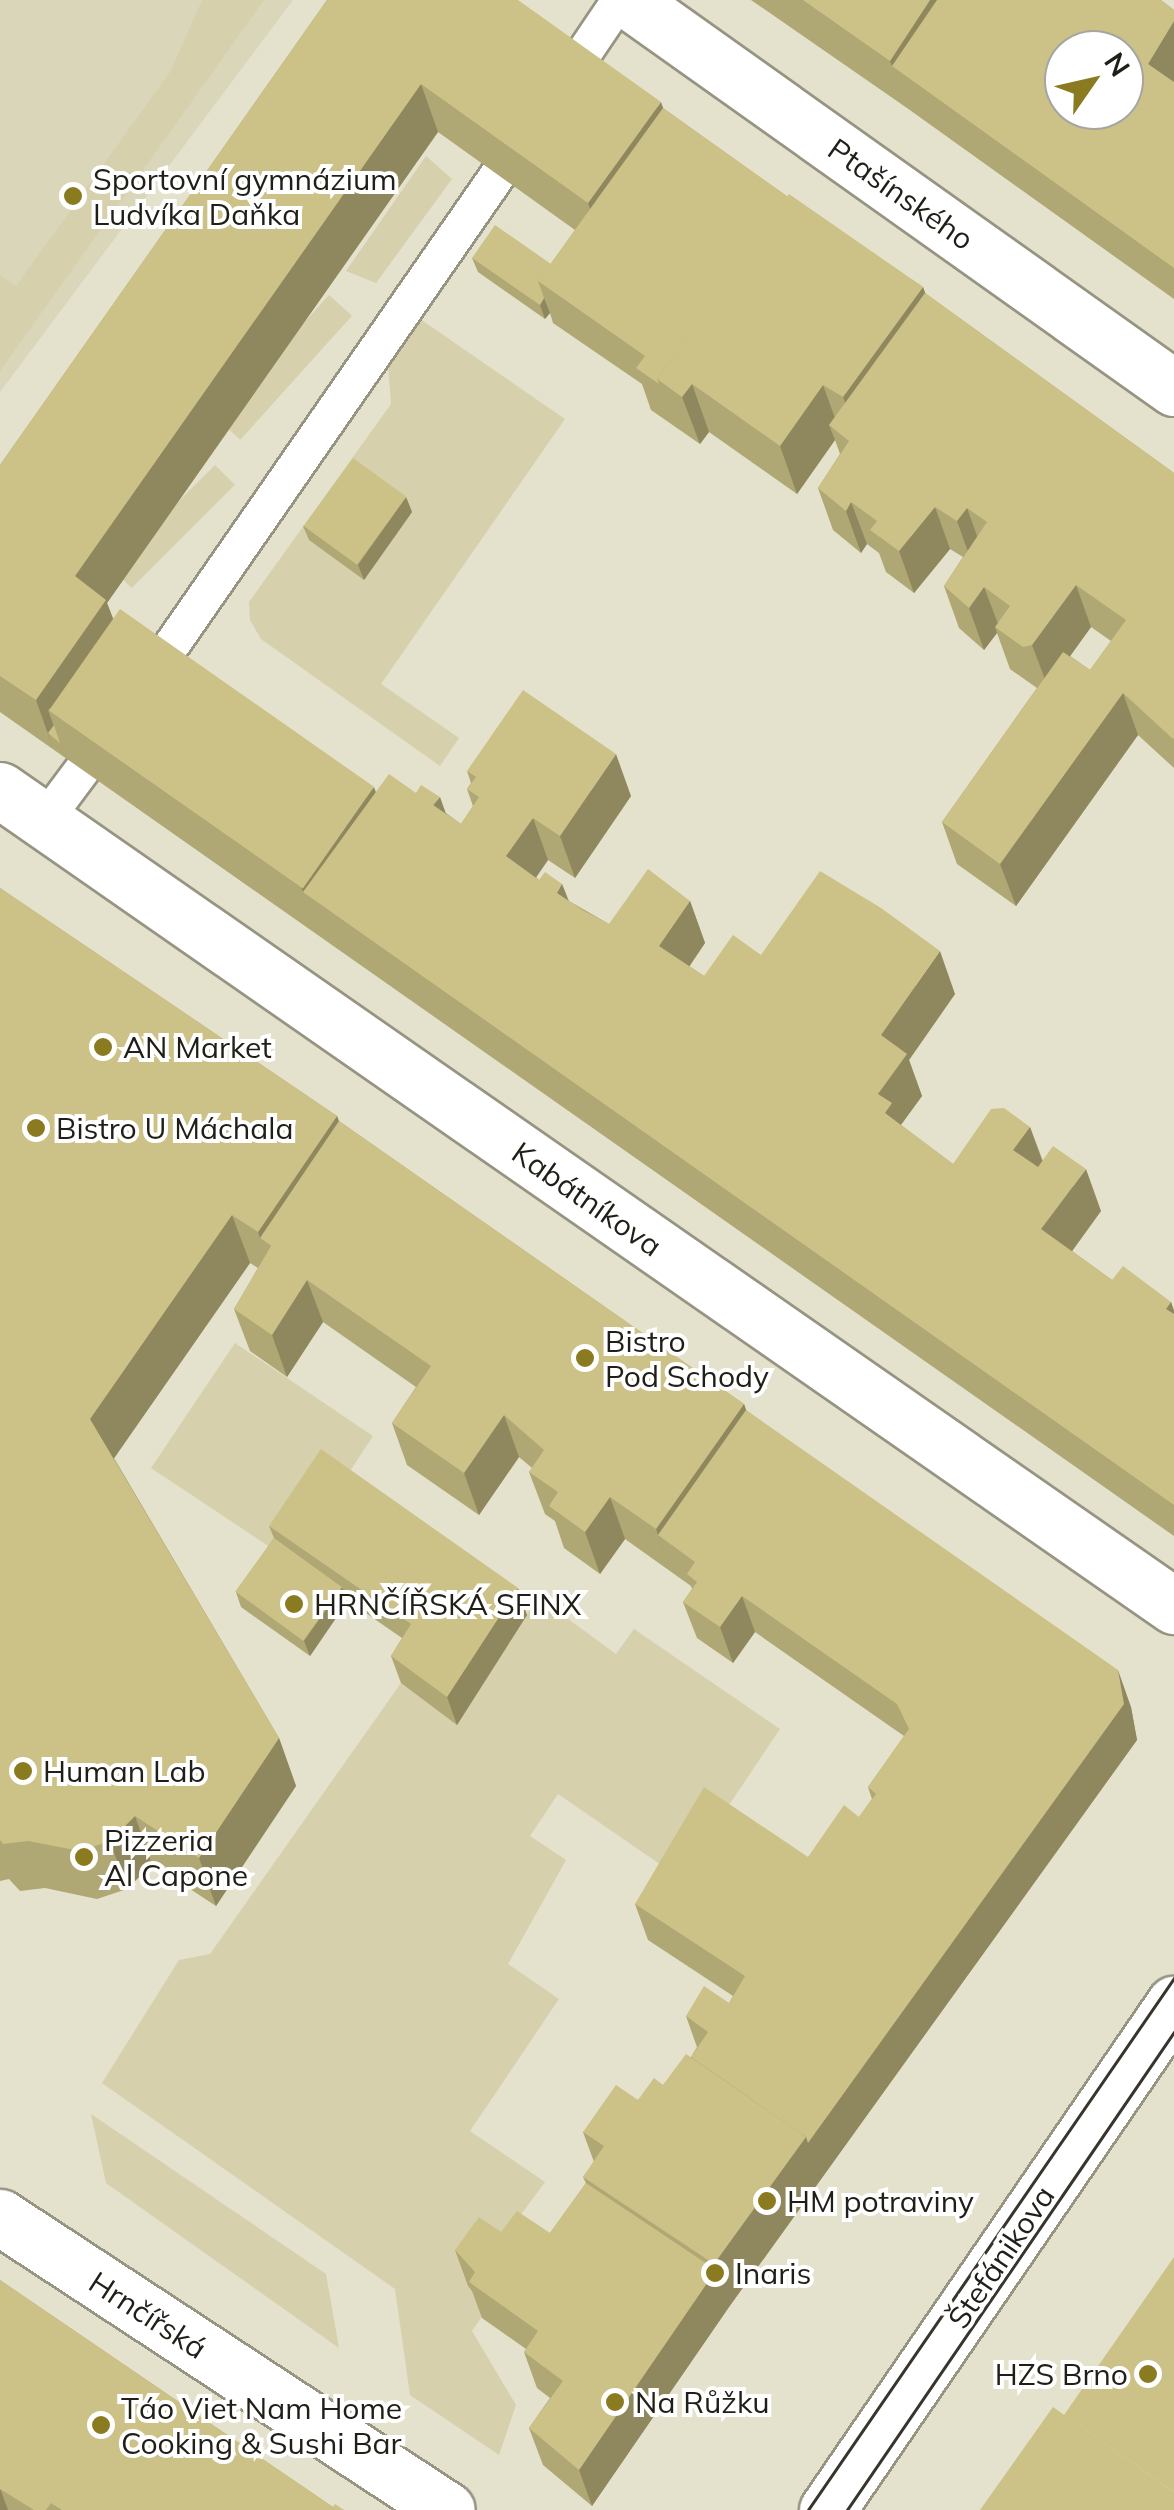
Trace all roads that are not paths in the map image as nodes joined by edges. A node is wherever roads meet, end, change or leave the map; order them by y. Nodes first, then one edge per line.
1 (619, 0) edge
2 (628, 0) edge
3 (568, 74) edge
4 (497, 175) edge
5 (1174, 388) edge
6 (156, 668) edge
7 (82, 769) edge
8 (0, 790) edge
9 (44, 820) junction
10 (1174, 1606) edge
11 (1174, 2004) edge
12 (0, 2218) edge
13 (447, 2510) edge
14 (826, 2510) edge

1 - 3 lane
2 - 5 street, Ptašínského
4 - 6 lane
7 - 9 lane
8 - 9 street, Kabátníkova
9 - 10 street, Kabátníkova
11 - 14 street, Štefánikova
12 - 13 street, Hrnčířská

